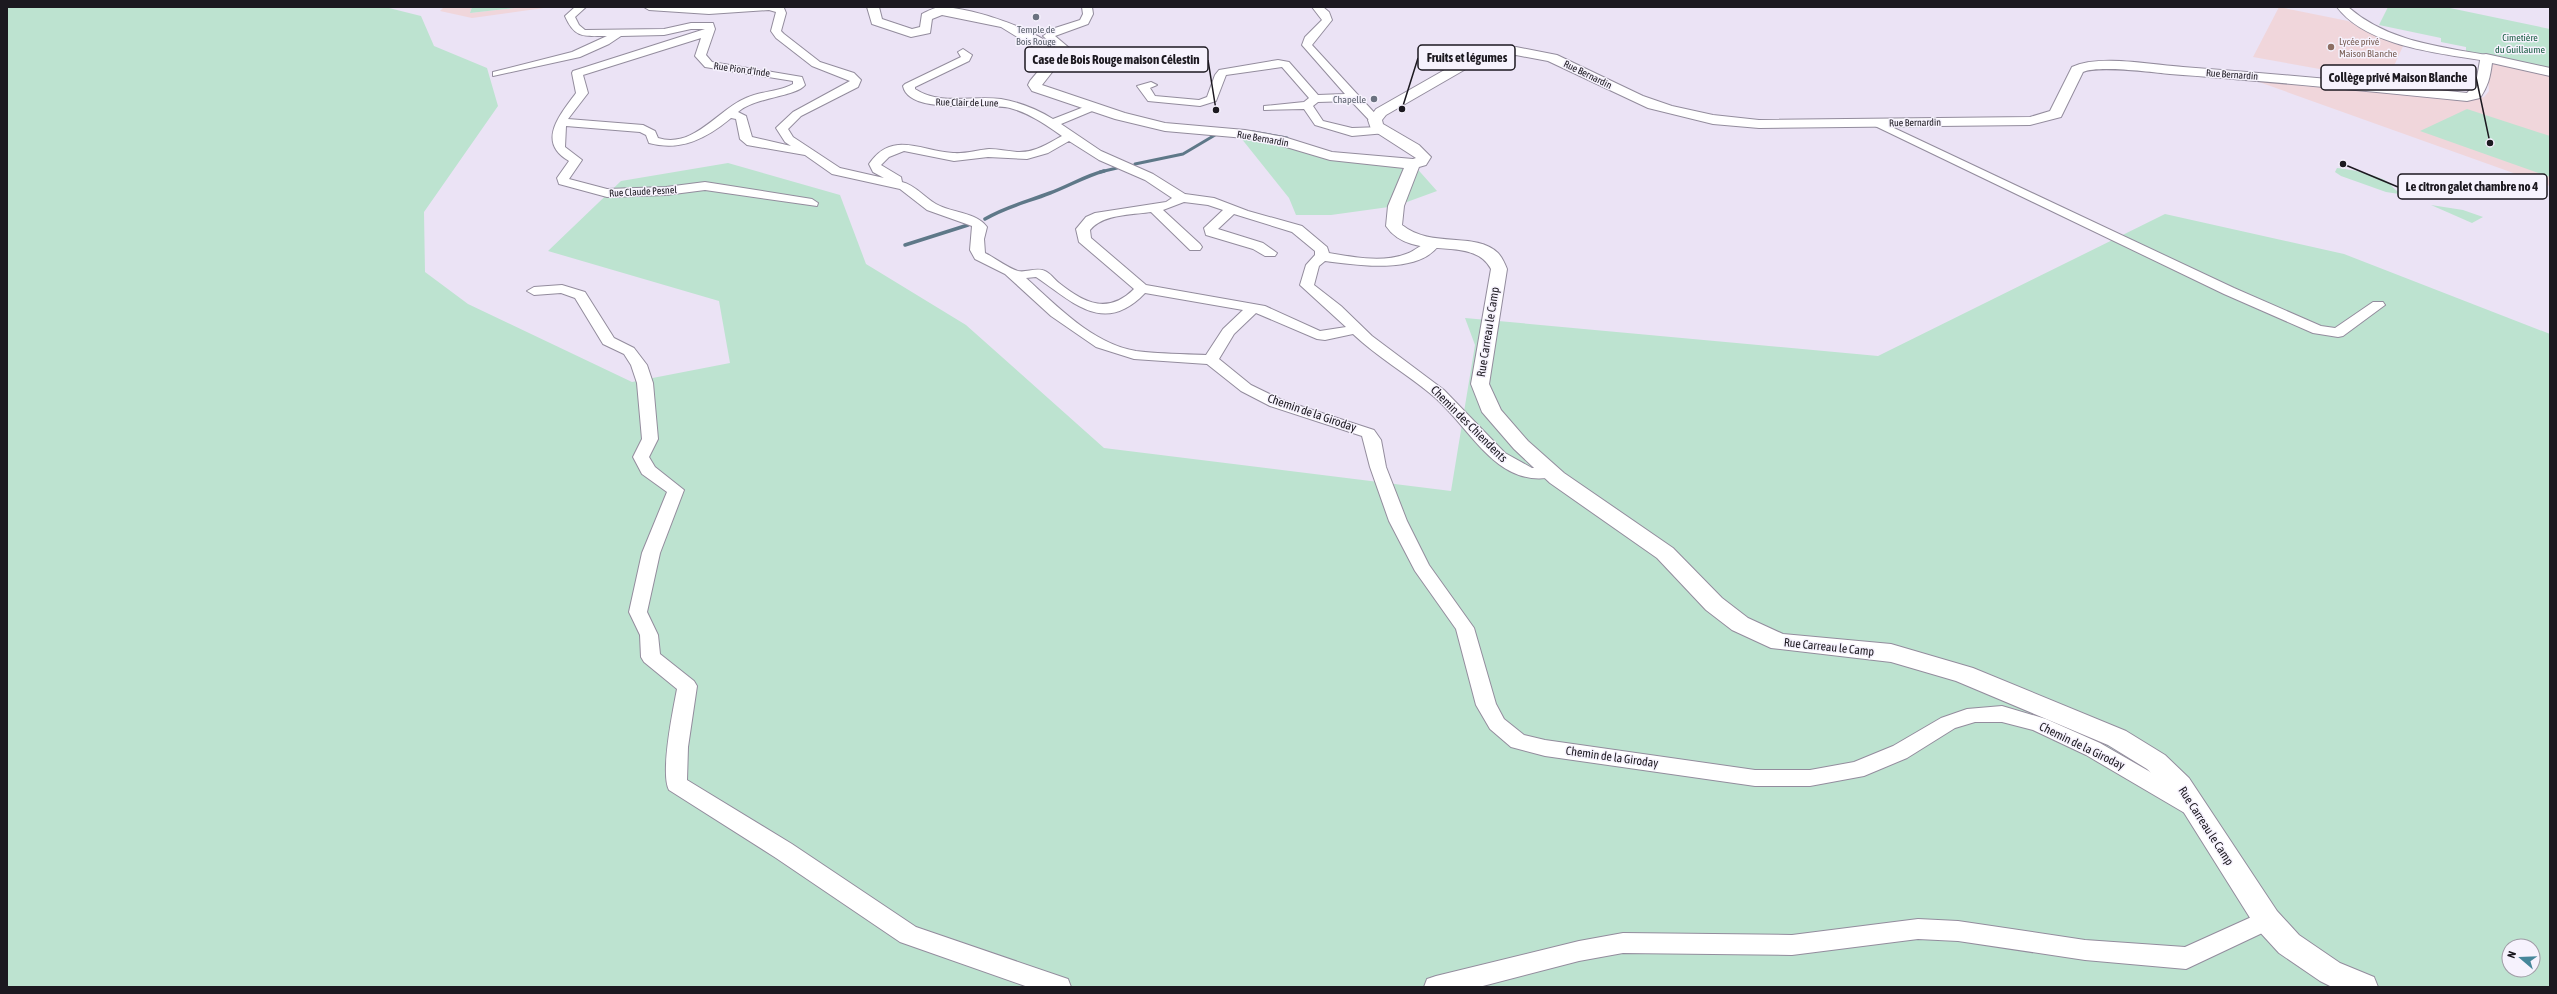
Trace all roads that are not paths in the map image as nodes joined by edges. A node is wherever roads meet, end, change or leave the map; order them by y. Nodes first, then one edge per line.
1 (581, 7) edge
2 (649, 7) edge
3 (873, 7) edge
4 (1087, 7) edge
5 (1317, 7) edge
6 (2342, 7) edge
7 (953, 9) edge
8 (619, 33) junction
9 (708, 33) junction
10 (963, 52) dead end
11 (2486, 58) junction
12 (1111, 65) dead end
13 (2550, 72) edge
14 (497, 74) dead end
15 (1151, 85) dead end
16 (1354, 97) junction
17 (1311, 102) junction
18 (1093, 107) junction
19 (1268, 108) dead end
20 (729, 114) junction
21 (1375, 120) junction
22 (560, 122) junction
23 (1878, 123) junction
24 (1052, 124) junction
25 (1382, 132) junction
26 (1069, 136) junction
27 (810, 152) junction
28 (1413, 164) junction
29 (904, 186) junction
30 (1182, 198) junction
31 (812, 203) dead end
32 (1153, 207) junction
33 (1232, 209) junction
34 (1432, 245) junction
35 (1195, 247) dead end
36 (1270, 253) dead end
37 (1322, 256) junction
38 (1016, 275) junction
39 (1142, 289) junction
40 (534, 291) dead end
41 (2378, 305) dead end
42 (1253, 308) junction
43 (1355, 329) junction
44 (1211, 360) junction
45 (1551, 472) junction
46 (2194, 808) junction
47 (2267, 920) junction
48 (1059, 987) edge
49 (1436, 987) edge
50 (2363, 987) edge

1 - 8 street
2 - 27 street
3 - 7 main road, Rue Bernardin
4 - 12 street
5 - 16 street
6 - 11 street
7 - 18 main road, Rue Bernardin
8 - 9 street
8 - 14 street
9 - 20 street, Rue Pion d'Inde
9 - 22 street
10 - 24 street, Rue Clair de Lune
11 - 13 main road
11 - 23 main road, Rue Bernardin
15 - 17 street
16 - 17 street
16 - 21 street
17 - 19 street
17 - 25 street
18 - 24 street
18 - 28 main road, Rue Bernardin
20 - 22 street
20 - 27 street
21 - 23 main road, Rue Bernardin
21 - 25 main road
22 - 31 street, Rue Claude Pesnel
23 - 41 street
24 - 26 street, Rue Clair de Lune
25 - 28 main road
26 - 29 street
26 - 30 street, Rue Clair de Lune
27 - 29 street
28 - 34 main road, Rue Carreau le Camp
29 - 38 street
30 - 32 street
30 - 33 street
32 - 35 street
32 - 39 street
33 - 36 street
33 - 37 street
34 - 37 street
34 - 45 main road, Rue Carreau le Camp
37 - 43 street, Chemin des Chiendents
38 - 39 street
38 - 44 street
39 - 42 street
40 - 48 street
42 - 43 street
42 - 44 street
43 - 45 street, Chemin des Chiendents
44 - 46 street, Chemin de la Giroday
45 - 46 main road, Rue Carreau le Camp
46 - 47 main road, Rue Carreau le Camp
47 - 49 street
47 - 50 main road, Rue Carreau le Camp

